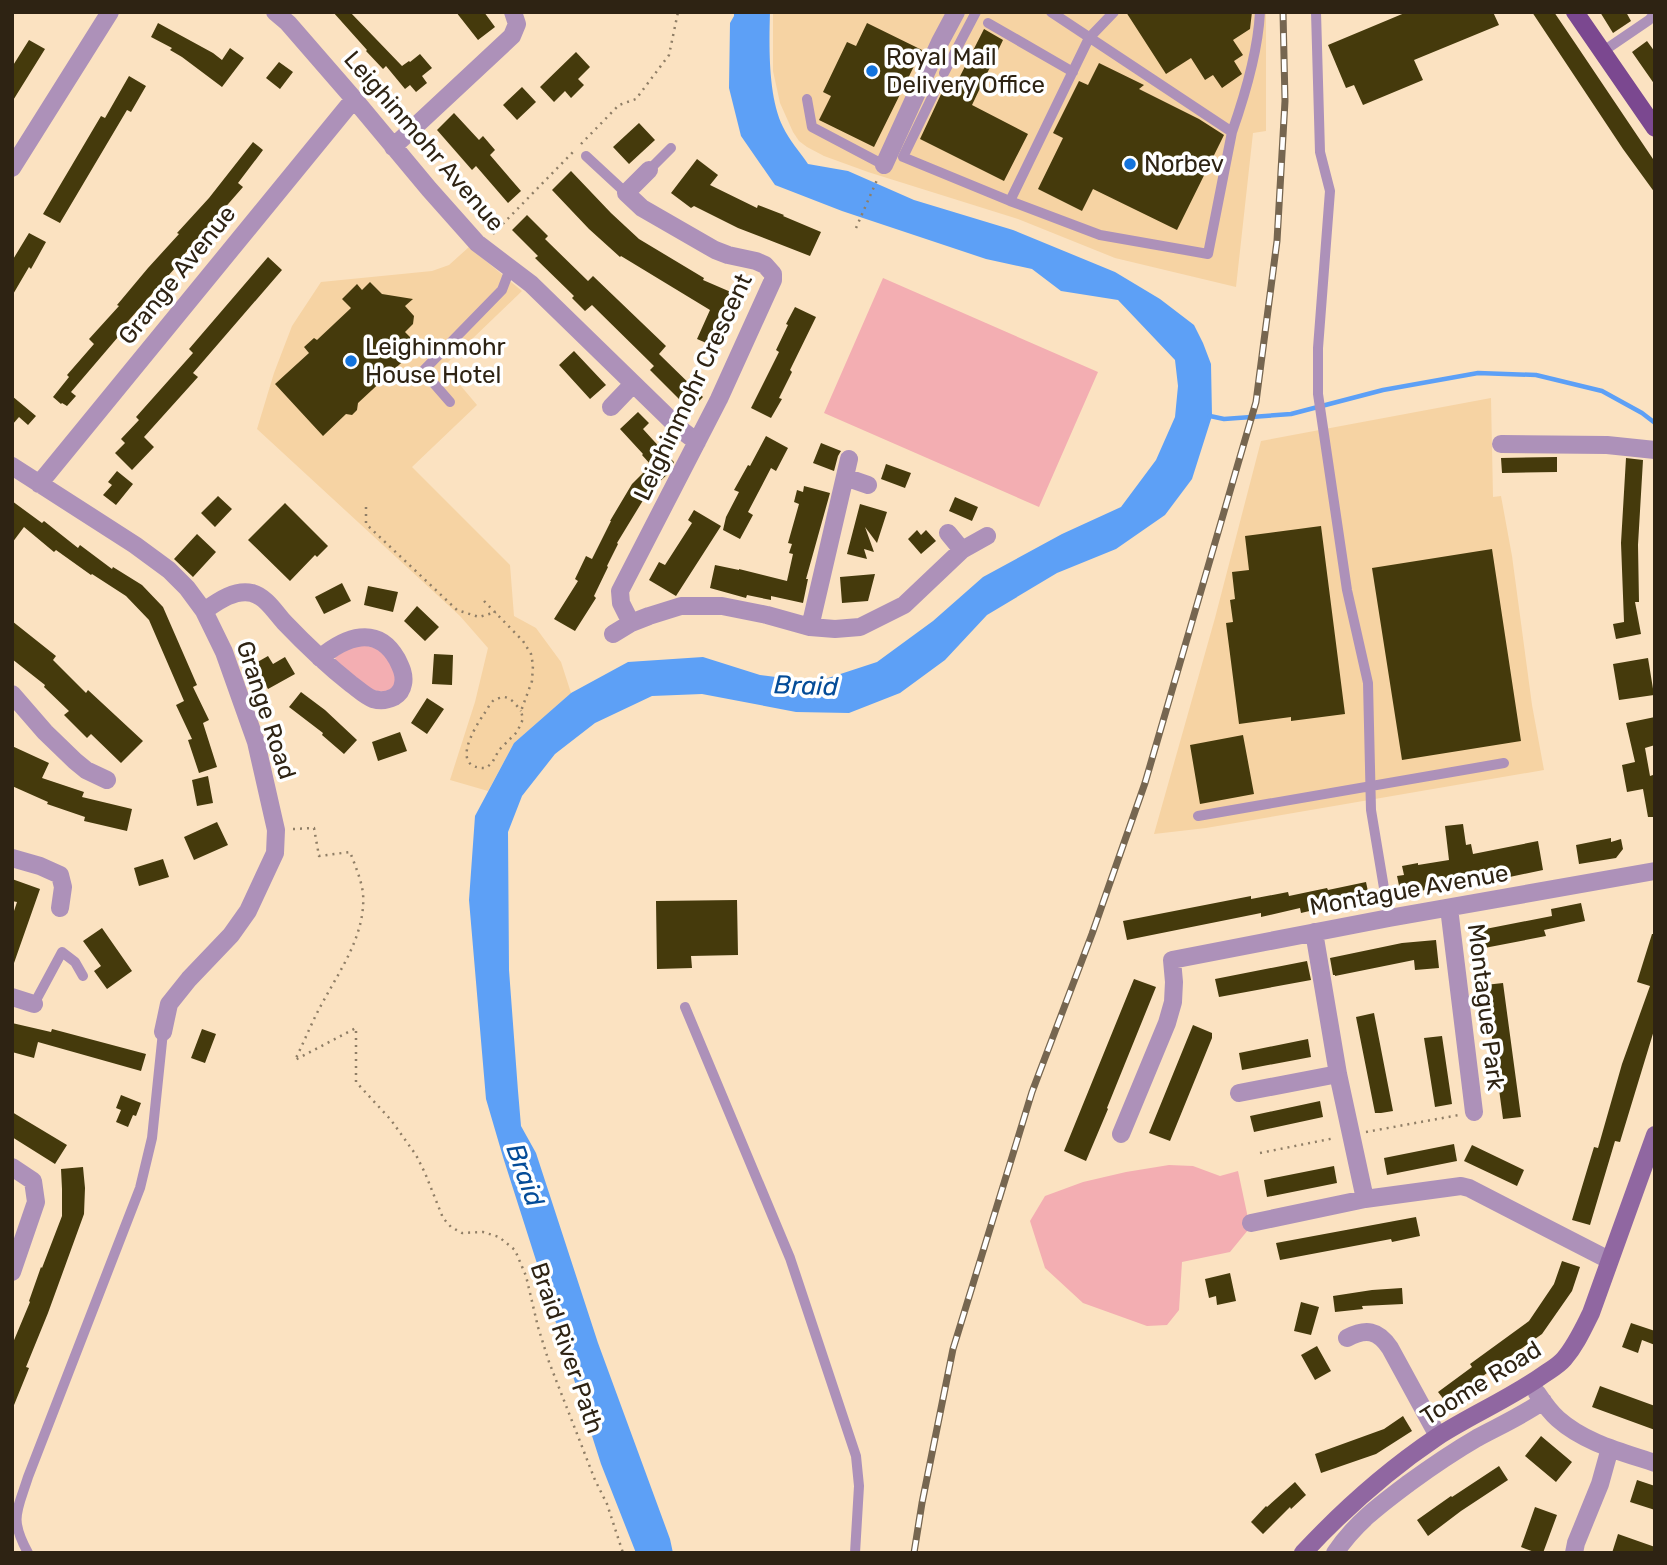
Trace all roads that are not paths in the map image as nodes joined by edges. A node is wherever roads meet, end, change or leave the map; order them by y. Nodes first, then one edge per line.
1 (110, 12) edge
2 (275, 12) edge
3 (513, 12) edge
4 (956, 12) edge
5 (976, 12) edge
6 (1051, 12) edge
7 (1114, 12) edge
8 (1260, 12) edge
9 (1316, 12) edge
10 (1575, 12) edge
11 (1655, 13) edge
12 (988, 23) dead end
13 (1089, 38) junction
14 (1602, 52) junction
15 (1073, 72) junction
16 (944, 73) dead end
17 (935, 91) dead end
18 (354, 99) junction
19 (807, 99) dead end
20 (1655, 128) edge
21 (12, 132) edge
22 (1232, 132) junction
23 (29, 142) junction
24 (393, 147) junction
25 (671, 148) dead end
26 (586, 156) dead end
27 (12, 168) edge
28 (649, 170) joint
29 (882, 170) joint
30 (626, 193) junction
31 (1010, 201) junction
32 (510, 269) junction
33 (633, 384) junction
34 (450, 402) dead end
35 (611, 407) dead end
36 (698, 442) junction
37 (1501, 444) dead end
38 (1655, 450) edge
39 (12, 466) edge
40 (39, 484) junction
41 (867, 485) dead end
42 (948, 533) dead end
43 (987, 536) dead end
44 (962, 550) junction
45 (204, 611) junction
46 (631, 623) junction
47 (810, 626) junction
48 (613, 634) dead end
49 (320, 658) junction
50 (12, 694) edge
51 (1504, 763) dead end
52 (107, 780) dead end
53 (1370, 786) junction
54 (1198, 816) dead end
55 (12, 858) edge
56 (1655, 871) edge
57 (60, 908) dead end
58 (1449, 908) junction
59 (1389, 918) junction
60 (1314, 932) junction
61 (83, 976) dead end
62 (12, 997) edge
63 (34, 1004) joint
64 (685, 1007) dead end
65 (163, 1032) joint
66 (1338, 1074) junction
67 (1239, 1093) dead end
68 (1474, 1112) dead end
69 (1121, 1134) dead end
70 (1655, 1135) edge
71 (12, 1167) edge
72 (1365, 1199) junction
73 (1251, 1223) dead end
74 (1609, 1260) junction
75 (12, 1272) edge
76 (1347, 1338) dead end
77 (1531, 1384) junction
78 (1543, 1401) junction
79 (1438, 1436) junction
80 (1610, 1448) junction
81 (1655, 1463) edge
82 (28, 1553) edge
83 (855, 1553) edge
84 (1303, 1553) edge
85 (1335, 1553) edge
86 (1574, 1553) edge

1 - 23 street
2 - 18 street, Leighinmohr Avenue
3 - 24 street
4 - 29 street
5 - 16 lane
6 - 13 lane
7 - 13 lane
8 - 22 lane
9 - 53 lane
10 - 14 main road
11 - 14 lane
12 - 15 lane
13 - 15 lane
13 - 22 lane
14 - 20 main road
15 - 31 lane
17 - 31 lane
18 - 24 street, Leighinmohr Avenue
18 - 40 street, Grange Avenue
19 - 29 lane
21 - 23 street
22 - 31 lane
23 - 27 street
24 - 32 street, Leighinmohr Avenue
25 - 28 lane
26 - 30 lane
28 - 30 street
30 - 36 street, Leighinmohr Crescent
32 - 33 street, Leighinmohr Avenue
32 - 34 lane
33 - 35 street
33 - 36 street, Leighinmohr Avenue
36 - 46 street, Leighinmohr Crescent
37 - 38 street
39 - 40 street, Grange Road
40 - 45 street, Grange Road
41 - 47 street
42 - 44 street
43 - 44 street
44 - 47 street
45 - 49 street
45 - 65 street, Grange Road
46 - 47 street
46 - 48 street
49 - 49 street
50 - 52 street
51 - 53 lane
53 - 54 lane
53 - 59 lane
55 - 57 street
56 - 58 street, Montague Avenue
58 - 59 street, Montague Avenue
58 - 68 street, Montague Park
59 - 60 street, Montague Avenue
60 - 66 street
60 - 69 street, Montague Avenue
61 - 63 lane
62 - 63 street
64 - 83 lane
65 - 82 lane
66 - 67 street
66 - 72 street
70 - 74 main road, Toome Road
71 - 75 street
72 - 73 street
72 - 74 street
74 - 77 main road, Toome Road
76 - 79 street
77 - 78 street
77 - 79 main road, Toome Road
78 - 80 street
78 - 85 street, Toome Road
79 - 84 main road, Toome Road
80 - 81 street
80 - 86 street

